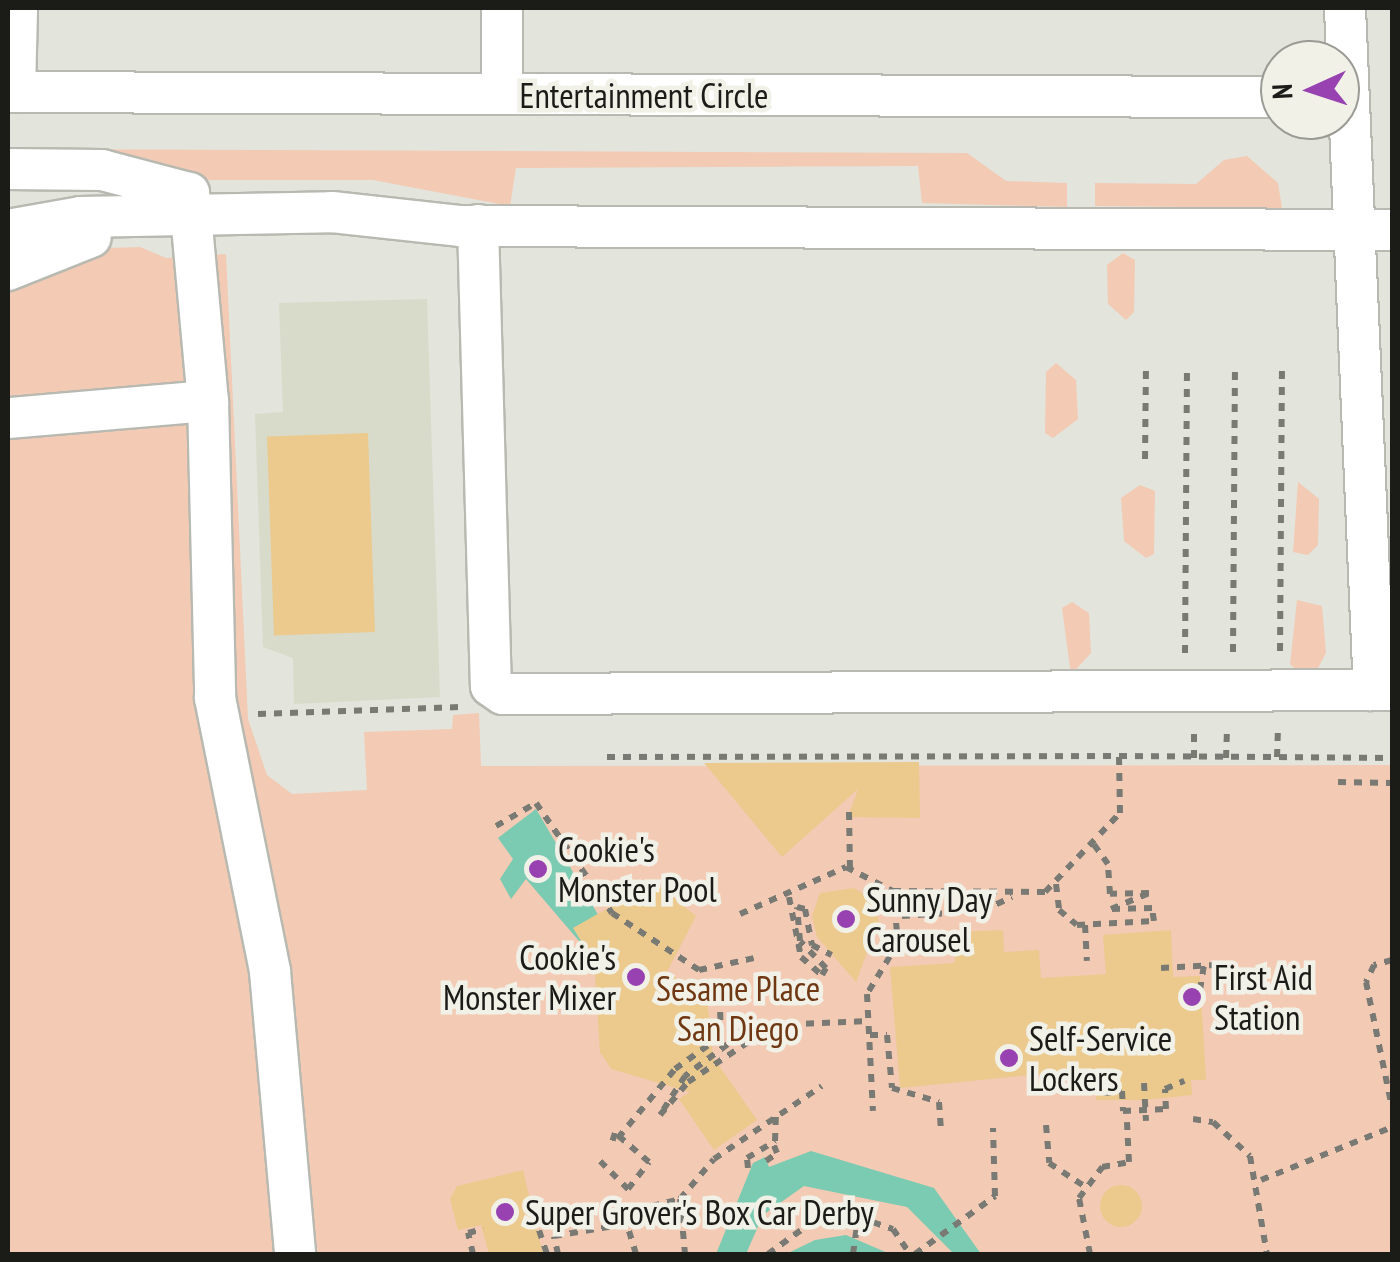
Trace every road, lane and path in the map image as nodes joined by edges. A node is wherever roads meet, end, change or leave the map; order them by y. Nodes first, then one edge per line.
1 (16, 8) edge
2 (502, 8) edge
3 (1345, 8) edge
4 (1344, 40) edge
5 (12, 92) edge
6 (502, 94) junction
7 (1260, 97) edge
8 (1346, 140) edge
9 (8, 169) edge
10 (190, 204) junction
11 (8, 209) edge
12 (478, 225) junction
13 (8, 230) edge
14 (1352, 230) junction
15 (1392, 230) edge
16 (8, 270) edge
17 (1235, 368) dead end
18 (1282, 368) dead end
19 (1187, 369) dead end
20 (1146, 370) dead end
21 (208, 401) junction
22 (8, 418) edge
23 (1144, 459) dead end
24 (1185, 667) dead end
25 (1232, 668) dead end
26 (1280, 669) dead end
27 (1383, 690) edge
28 (471, 707) dead end
29 (252, 714) dead end
30 (607, 756) dead end
31 (1119, 756) junction
32 (1392, 758) edge
33 (1338, 782) dead end
34 (1392, 783) edge
35 (849, 812) dead end
36 (496, 826) dead end
37 (1094, 845) junction
38 (850, 868) junction
39 (1056, 884) junction
40 (894, 891) junction
41 (1012, 896) junction
42 (789, 897) junction
43 (740, 914) dead end
44 (902, 916) junction
45 (1085, 925) junction
46 (832, 955) dead end
47 (754, 958) dead end
48 (1392, 960) edge
49 (1087, 961) dead end
50 (1233, 964) dead end
51 (1204, 965) junction
52 (1161, 968) dead end
53 (1200, 990) dead end
54 (869, 1021) junction
55 (870, 1035) junction
56 (1184, 1080) dead end
57 (1144, 1083) dead end
58 (1104, 1085) dead end
59 (822, 1086) dead end
60 (1392, 1107) edge
61 (1145, 1110) junction
62 (873, 1111) dead end
63 (776, 1117) junction
64 (1194, 1119) dead end
65 (1146, 1121) dead end
66 (1127, 1122) dead end
67 (1046, 1125) dead end
68 (941, 1128) dead end
69 (993, 1128) dead end
70 (1392, 1128) edge
71 (773, 1143) junction
72 (600, 1161) dead end
73 (766, 1161) dead end
74 (748, 1168) dead end
75 (1261, 1180) junction
76 (1084, 1186) junction
77 (680, 1199) junction
78 (530, 1200) dead end
79 (858, 1217) junction
80 (626, 1224) junction
81 (482, 1230) dead end
82 (295, 1254) edge
83 (473, 1254) edge
84 (547, 1254) edge
85 (558, 1254) edge
86 (636, 1254) edge
87 (685, 1254) edge
88 (768, 1254) edge
89 (853, 1254) edge
90 (915, 1254) edge
91 (1090, 1254) edge
92 (1267, 1254) edge

1 - 5 street
2 - 6 street
3 - 4 street
5 - 6 street, Entertainment Circle
6 - 7 street, Entertainment Circle
8 - 14 street
9 - 10 street
10 - 11 street
10 - 12 street
10 - 13 street
10 - 16 street
10 - 21 street
12 - 14 street
12 - 27 street
14 - 15 street
14 - 27 street
17 - 25 path
18 - 26 path
19 - 24 path
20 - 23 path
21 - 22 street
21 - 82 street
28 - 29 path
30 - 31 path
31 - 32 path
31 - 37 path
33 - 34 path
35 - 38 path
36 - 47 path
37 - 39 path
37 - 45 path
38 - 40 path
38 - 42 path
39 - 41 path
39 - 45 path
40 - 41 path
40 - 44 path
41 - 44 path
42 - 43 path
42 - 46 path
44 - 54 path
45 - 49 path
48 - 60 path
50 - 51 path
51 - 52 path
51 - 53 path
54 - 55 path
54 - 72 path, bridge
55 - 62 path
55 - 68 path
56 - 61 path
57 - 61 path
58 - 61 path
59 - 63 path
61 - 65 path
63 - 71 path
63 - 77 path
64 - 75 path
66 - 76 path
67 - 76 path
69 - 90 path
70 - 75 path
71 - 73 path
71 - 74 path
75 - 92 path
76 - 91 path
77 - 80 path
77 - 87 path
78 - 84 path
79 - 88 path
79 - 89 path
79 - 90 path
80 - 85 path
80 - 86 path
81 - 83 path

